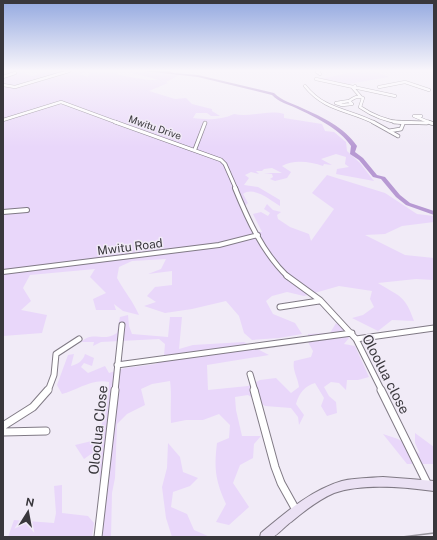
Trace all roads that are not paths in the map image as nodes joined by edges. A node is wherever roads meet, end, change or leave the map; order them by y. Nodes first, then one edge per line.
1 (311, 96) edge
2 (359, 96) edge
3 (360, 96) edge
4 (349, 101) junction
5 (352, 104) junction
6 (360, 105) junction
7 (421, 116) dead end
8 (361, 117) junction
9 (377, 117) junction
10 (3, 120) edge
11 (425, 122) junction
12 (205, 123) dead end
13 (403, 124) junction
14 (434, 125) edge
15 (389, 131) junction
16 (398, 136) dead end
17 (195, 149) junction
18 (27, 210) dead end
19 (3, 212) edge
20 (258, 235) junction
21 (3, 272) edge
22 (319, 301) junction
23 (280, 307) dead end
24 (122, 325) dead end
25 (434, 328) edge
26 (352, 333) junction
27 (79, 339) dead end
28 (356, 339) junction
29 (117, 365) junction
30 (250, 374) dead end
31 (3, 426) edge
32 (46, 431) dead end
33 (3, 432) edge
34 (431, 486) edge
35 (296, 510) junction
36 (98, 537) edge
37 (265, 537) edge

1 - 8 street
2 - 4 street
3 - 6 street
4 - 5 street
4 - 5 street
5 - 6 street
6 - 9 street
7 - 11 street
8 - 9 street
8 - 15 street
9 - 13 street
10 - 17 street, Mwitu Drive
11 - 13 street
11 - 14 street
12 - 17 street
13 - 15 street
15 - 16 street
17 - 20 street, Mwitu Drive
18 - 19 street
20 - 21 street, Mwitu Road
20 - 22 street, Oloolua close
22 - 23 street
22 - 26 street, Oloolua close
24 - 29 street, Oloolua Close
25 - 28 street
26 - 28 street, Oloolua close
26 - 29 street
27 - 31 street
28 - 34 street, Oloolua close
29 - 36 street, Oloolua Close
30 - 35 street
32 - 33 street
34 - 35 main road
35 - 37 main road

